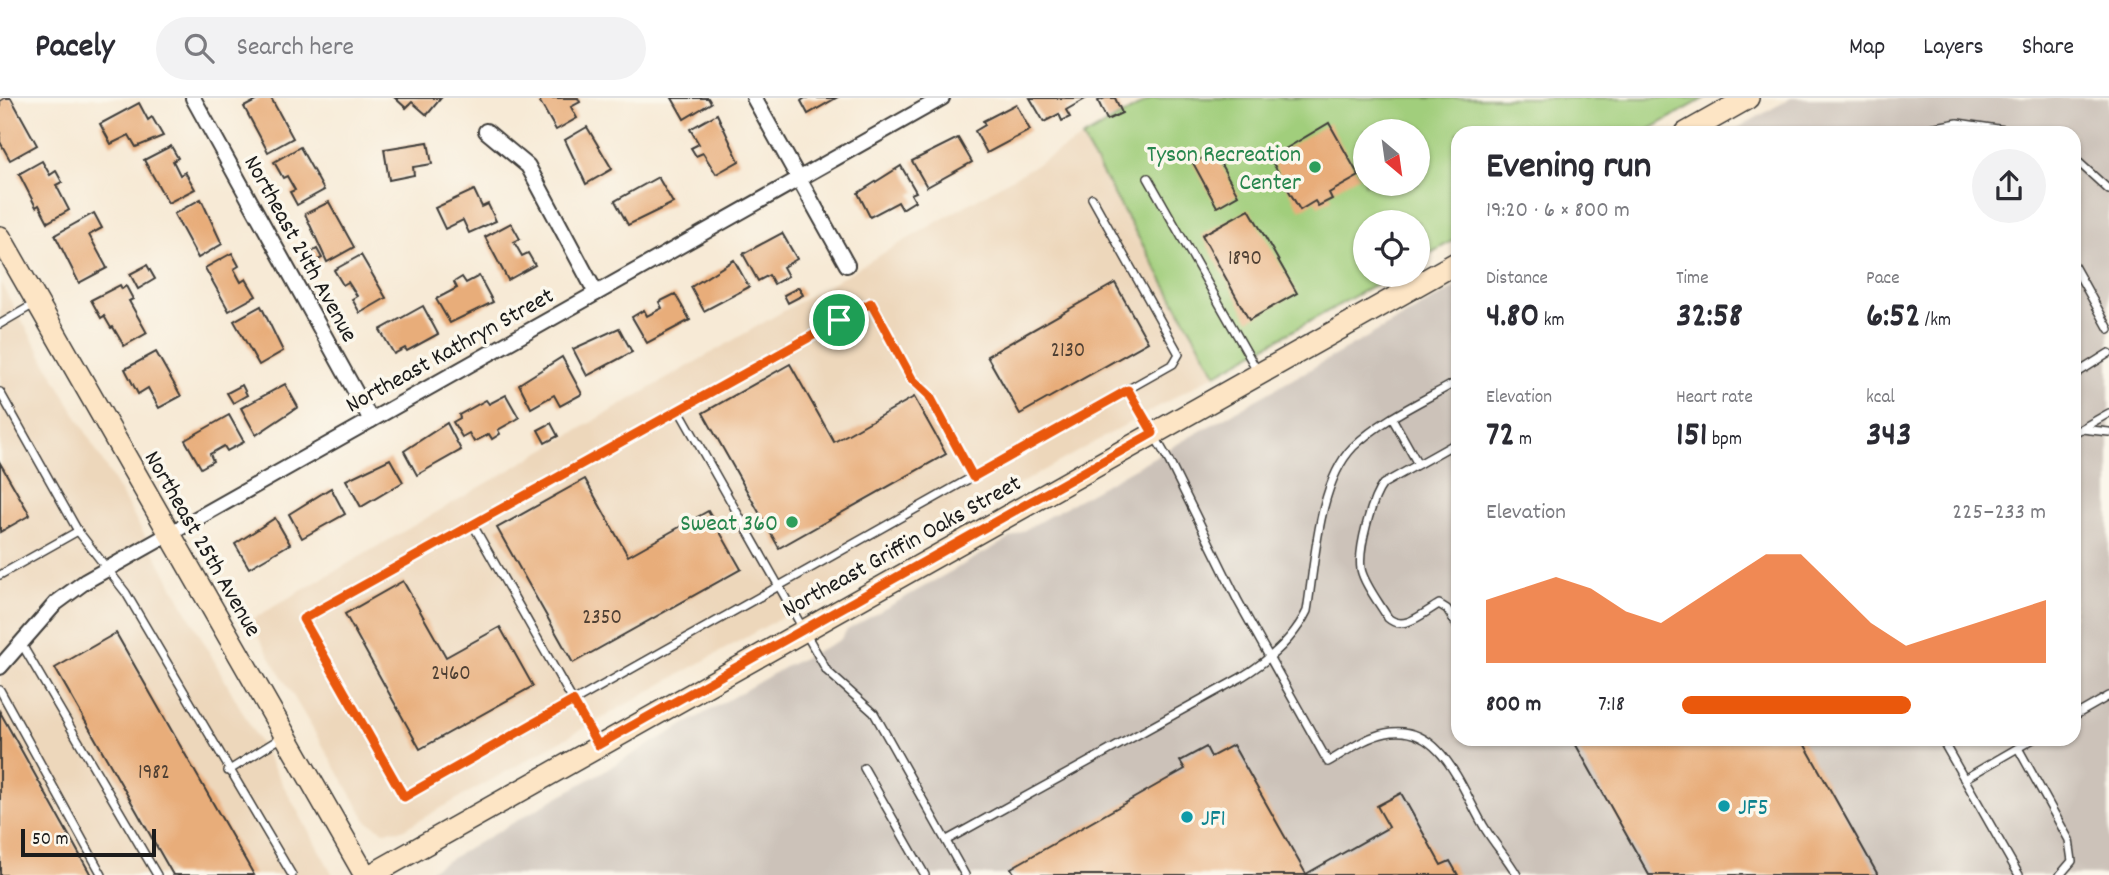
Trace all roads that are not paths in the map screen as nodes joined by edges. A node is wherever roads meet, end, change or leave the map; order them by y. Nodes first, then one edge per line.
1 (194, 98) edge
2 (754, 98) edge
3 (942, 98) edge
4 (1748, 98) edge
5 (1698, 126) edge
6 (1941, 126) edge
7 (1978, 126) edge
8 (486, 131) dead end
9 (2081, 164) edge
10 (1147, 178) dead end
11 (799, 179) junction
12 (2109, 190) edge
13 (1092, 198) dead end
14 (3, 250) edge
15 (847, 265) dead end
16 (1451, 266) edge
17 (2081, 279) edge
18 (596, 293) junction
19 (37, 302) junction
20 (0, 324) edge
21 (2109, 329) edge
22 (2109, 353) edge
23 (2081, 371) edge
24 (1259, 374) junction
25 (1451, 385) edge
26 (1128, 390) junction
27 (0, 392) edge
28 (679, 410) junction
29 (2109, 413) edge
30 (1392, 418) junction
31 (371, 420) junction
32 (2081, 429) edge
33 (2081, 431) edge
34 (2109, 432) edge
35 (1153, 433) junction
36 (1451, 446) edge
37 (1418, 464) junction
38 (973, 477) junction
39 (472, 525) junction
40 (78, 531) junction
41 (167, 533) junction
42 (105, 569) junction
43 (0, 575) edge
44 (778, 586) junction
45 (1451, 617) edge
46 (804, 629) junction
47 (21, 643) junction
48 (1270, 657) junction
49 (0, 667) edge
50 (0, 690) edge
51 (2109, 696) edge
52 (573, 701) junction
53 (2081, 712) edge
54 (285, 736) junction
55 (598, 745) junction
56 (1945, 746) edge
57 (2021, 746) edge
58 (2018, 748) junction
59 (864, 768) dead end
60 (228, 771) junction
61 (1964, 779) junction
62 (947, 840) junction
63 (102, 875) edge
64 (157, 875) edge
65 (292, 875) edge
66 (365, 875) edge
67 (371, 875) edge
68 (925, 875) edge
69 (965, 875) edge
70 (1517, 875) edge
71 (2019, 875) edge
72 (2060, 875) edge

1 - 31 street, Northeast 24th Avenue
2 - 11 street
3 - 11 street, Northeast Kathryn Street
4 - 5 street
6 - 7 lane
8 - 18 street
9 - 12 lane
10 - 24 lane
11 - 15 street
11 - 18 street, Northeast Kathryn Street
13 - 26 lane
14 - 19 street, Northeast 25th Avenue
16 - 24 street, Northeast Griffin Oaks Street
17 - 21 lane
18 - 31 street, Northeast Kathryn Street
19 - 20 lane
19 - 41 street, Northeast 25th Avenue
22 - 23 lane
24 - 35 street, Northeast Griffin Oaks Street
25 - 30 lane
26 - 35 lane
26 - 38 lane
27 - 40 lane
28 - 38 lane
28 - 39 lane
28 - 44 lane
29 - 32 lane
30 - 37 lane
30 - 48 lane
31 - 41 street, Northeast Kathryn Street
33 - 34 lane
35 - 46 street, Northeast Griffin Oaks Street
35 - 48 lane
36 - 37 lane
37 - 45 lane
38 - 44 lane
39 - 52 lane
39 - 52 lane
40 - 42 lane
40 - 43 lane
41 - 42 street, Northeast Kathryn Street
41 - 54 street, Northeast 25th Avenue
42 - 47 street, Northeast Kathryn Street
42 - 60 lane
44 - 46 lane
44 - 52 lane
46 - 55 street, Northeast Griffin Oaks Street
46 - 62 lane
47 - 49 street, Northeast Kathryn Street
47 - 64 lane
48 - 62 lane
48 - 70 lane
50 - 63 lane
51 - 53 lane
52 - 55 lane
54 - 60 lane
54 - 66 street, Northeast 25th Avenue
55 - 67 street, Northeast Griffin Oaks Street
56 - 61 lane
57 - 58 lane
58 - 61 lane
58 - 72 lane
59 - 68 lane
60 - 65 lane
61 - 71 lane
62 - 69 lane

